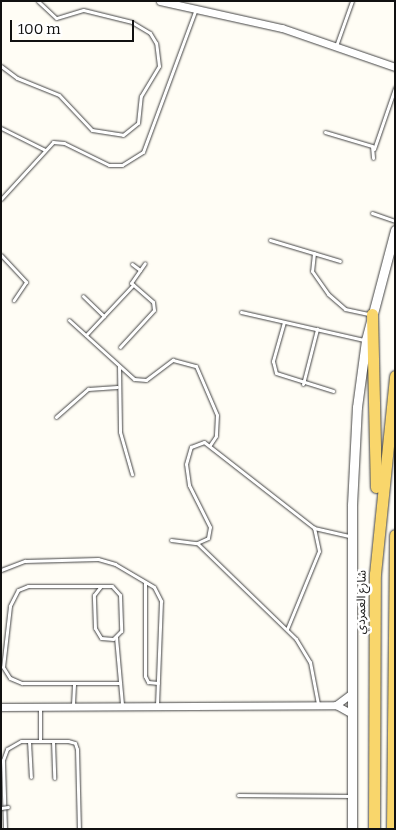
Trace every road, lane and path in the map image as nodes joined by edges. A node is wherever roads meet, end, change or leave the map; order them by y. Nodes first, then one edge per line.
1 (38, 1) edge
2 (160, 1) edge
3 (352, 1) edge
4 (197, 7) junction
5 (336, 46) junction
6 (1, 66) edge
7 (395, 67) edge
8 (395, 88) edge
9 (394, 95) edge
10 (1, 128) edge
11 (325, 132) dead end
12 (374, 149) junction
13 (45, 150) junction
14 (373, 158) dead end
15 (1, 199) edge
16 (372, 213) dead end
17 (395, 221) edge
18 (395, 230) edge
19 (270, 240) dead end
20 (314, 253) junction
21 (1, 255) edge
22 (340, 261) dead end
23 (145, 263) dead end
24 (132, 264) dead end
25 (140, 270) junction
26 (133, 285) junction
27 (83, 296) dead end
28 (14, 300) dead end
29 (241, 312) dead end
30 (372, 314) junction
31 (104, 316) junction
32 (70, 320) dead end
33 (284, 322) junction
34 (317, 329) junction
35 (86, 335) junction
36 (366, 340) junction
37 (120, 347) dead end
38 (119, 365) junction
39 (395, 376) edge
40 (303, 384) junction
41 (117, 387) junction
42 (333, 391) dead end
43 (56, 417) dead end
44 (210, 445) junction
45 (132, 474) dead end
46 (379, 503) junction
47 (314, 528) junction
48 (353, 535) junction
49 (395, 535) edge
50 (171, 540) dead end
51 (197, 543) junction
52 (1, 570) edge
53 (145, 582) junction
54 (101, 586) junction
55 (287, 629) junction
56 (116, 637) junction
57 (74, 683) junction
58 (120, 683) junction
59 (158, 683) junction
60 (352, 693) junction
61 (73, 704) junction
62 (122, 704) junction
63 (157, 704) junction
64 (40, 705) junction
65 (318, 705) junction
66 (336, 705) junction
67 (1, 707) edge
68 (352, 714) junction
69 (29, 741) junction
70 (40, 741) junction
71 (53, 741) junction
72 (30, 777) dead end
73 (54, 778) dead end
74 (3, 782) edge
75 (238, 794) dead end
76 (352, 796) junction
77 (1, 808) edge
78 (10, 808) dead end
79 (5, 829) edge
80 (79, 829) edge
81 (352, 829) edge
82 (374, 829) edge
83 (392, 829) edge

1 - 6 lane
2 - 4 street
3 - 5 lane
4 - 5 street
4 - 13 lane
5 - 7 street
8 - 9 lane
9 - 12 lane
10 - 13 lane
11 - 12 lane
12 - 14 lane
13 - 15 lane
16 - 17 lane
18 - 30 street
19 - 20 lane
20 - 22 lane
20 - 30 lane
21 - 28 lane
23 - 25 lane
24 - 25 lane
25 - 26 lane
26 - 31 lane
26 - 37 lane
27 - 31 lane
29 - 33 lane
30 - 36 street
30 - 46 main road
31 - 35 lane
32 - 35 lane
33 - 34 lane
33 - 40 lane
34 - 36 lane
34 - 40 lane
35 - 38 lane
36 - 48 street
38 - 41 lane
38 - 44 lane
39 - 46 main road, شارع العمردي
40 - 42 lane
41 - 43 lane
41 - 45 lane
44 - 47 lane
44 - 51 lane
46 - 82 main road, شارع العمردي
47 - 48 lane
47 - 55 lane
48 - 60 street
49 - 83 main road
50 - 51 lane
51 - 55 lane
52 - 53 lane
53 - 59 lane
53 - 59 lane
54 - 56 lane
54 - 56 lane
54 - 57 lane
55 - 65 lane
56 - 58 lane
57 - 58 lane
57 - 61 lane
58 - 62 lane
59 - 63 lane
60 - 66 street
60 - 68 street
61 - 62 street
61 - 64 street
62 - 63 street
63 - 65 street
64 - 67 street
64 - 70 lane
65 - 66 street
66 - 68 street
68 - 76 street
69 - 70 lane
69 - 72 lane
69 - 74 lane
70 - 71 lane
71 - 73 lane
71 - 80 lane
74 - 79 lane
75 - 76 lane
76 - 81 street
77 - 78 lane, bridge

